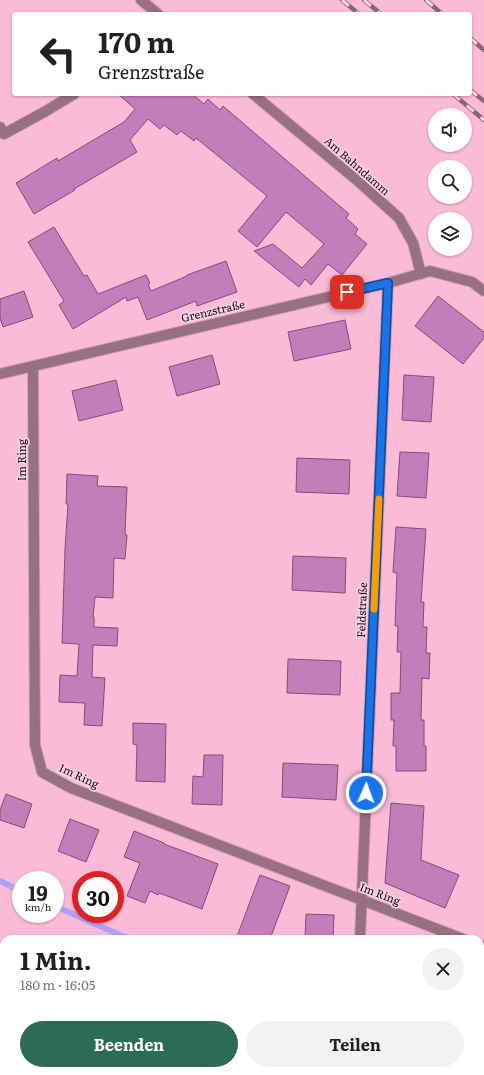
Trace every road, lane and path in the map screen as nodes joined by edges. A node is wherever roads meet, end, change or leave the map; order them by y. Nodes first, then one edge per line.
1 (141, 0) edge
2 (156, 12) edge
3 (71, 96) edge
4 (255, 96) edge
5 (0, 127) edge
6 (426, 272) junction
7 (388, 283) junction
8 (484, 291) edge
9 (33, 366) junction
10 (0, 374) edge
11 (362, 900) junction
12 (360, 935) edge
13 (453, 935) edge

1 - 2 street
3 - 5 street
4 - 6 street, Am Bahndamm
6 - 7 street, Grenzstraße
6 - 8 street
7 - 9 street, Grenzstraße
7 - 11 street, Feldstraße
9 - 10 street, Grenzstraße
9 - 11 street, Im Ring
11 - 12 street, Feldstraße
11 - 13 street, Im Ring

